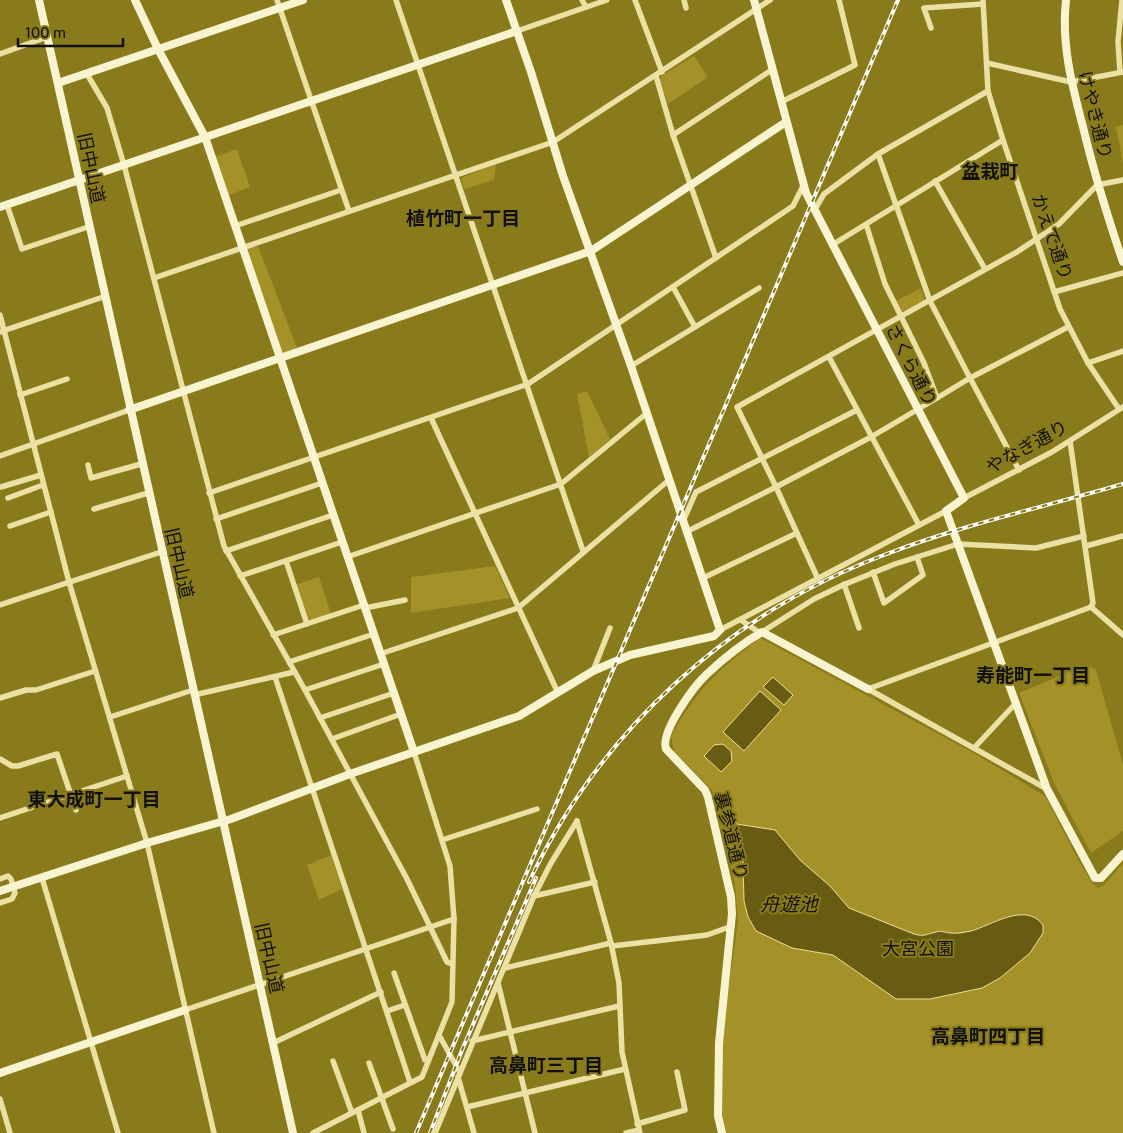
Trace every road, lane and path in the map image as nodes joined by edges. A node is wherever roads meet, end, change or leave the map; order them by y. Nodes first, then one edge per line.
1 (39, 0) edge
2 (135, 0) edge
3 (303, 0) edge
4 (396, 0) edge
5 (506, 0) edge
6 (582, 0) edge
7 (607, 0) edge
8 (635, 0) edge
9 (684, 0) edge
10 (754, 0) edge
11 (770, 0) edge
12 (839, 0) edge
13 (1066, 0) edge
14 (1122, 0) edge
15 (983, 2) edge
16 (279, 4) edge
17 (586, 7) junction
18 (686, 8) dead end
19 (757, 9) junction
20 (931, 28) dead end
21 (517, 31) junction
22 (48, 37) junction
23 (158, 49) junction
24 (0, 54) edge
25 (988, 63) junction
26 (417, 65) junction
27 (773, 70) junction
28 (1122, 72) edge
29 (87, 74) junction
30 (659, 74) junction
31 (1070, 82) junction
32 (58, 83) junction
33 (988, 91) junction
34 (781, 102) junction
35 (312, 103) junction
36 (786, 122) junction
37 (673, 135) junction
38 (205, 137) junction
39 (1003, 140) junction
40 (554, 142) junction
41 (878, 154) junction
42 (124, 165) junction
43 (455, 175) junction
44 (1123, 180) edge
45 (79, 181) junction
46 (935, 181) junction
47 (1097, 185) junction
48 (691, 186) junction
49 (803, 186) junction
50 (342, 190) junction
51 (896, 205) junction
52 (4, 206) edge
53 (349, 211) junction
54 (814, 211) junction
55 (866, 224) junction
56 (235, 226) junction
57 (88, 227) junction
58 (1037, 240) junction
59 (832, 245) junction
60 (242, 248) junction
61 (591, 251) junction
62 (716, 258) junction
63 (1123, 262) edge
64 (985, 269) junction
65 (1123, 273) edge
66 (154, 278) junction
67 (493, 285) junction
68 (673, 287) junction
69 (758, 288) dead end
70 (1054, 292) junction
71 (104, 297) junction
72 (930, 301) junction
73 (0, 315) edge
74 (901, 317) junction
75 (617, 324) junction
76 (695, 327) junction
77 (1068, 327) junction
78 (877, 329) junction
79 (2, 331) edge
80 (1123, 350) edge
81 (829, 357) junction
82 (280, 358) junction
83 (1088, 363) junction
84 (631, 366) junction
85 (970, 378) junction
86 (67, 379) dead end
87 (528, 384) junction
88 (182, 392) junction
89 (20, 395) junction
90 (937, 398) junction
91 (1121, 408) edge
92 (917, 409) junction
93 (129, 410) junction
94 (857, 410) junction
95 (646, 413) junction
96 (430, 418) junction
97 (871, 437) junction
98 (1070, 441) junction
99 (32, 445) junction
100 (0, 456) edge
101 (313, 457) junction
102 (762, 460) junction
103 (141, 464) junction
104 (88, 465) dead end
105 (1019, 470) junction
106 (40, 475) junction
107 (669, 480) junction
108 (322, 483) junction
109 (561, 484) junction
110 (43, 486) junction
111 (2, 487) dead end
112 (776, 488) junction
113 (148, 493) junction
114 (209, 493) junction
115 (8, 498) dead end
116 (964, 498) junction
117 (94, 509) dead end
118 (946, 511) junction
119 (51, 512) junction
120 (476, 514) junction
121 (333, 515) junction
122 (216, 518) junction
123 (684, 519) junction
124 (919, 525) junction
125 (10, 526) dead end
126 (688, 531) junction
127 (797, 533) junction
128 (1084, 536) junction
129 (1123, 536) edge
130 (342, 542) junction
131 (958, 544) junction
132 (1086, 546) junction
133 (226, 551) junction
134 (161, 552) junction
135 (583, 552) junction
136 (917, 557) junction
137 (347, 558) junction
138 (286, 561) junction
139 (873, 572) junction
140 (240, 576) junction
141 (703, 578) junction
142 (818, 579) junction
143 (69, 582) junction
144 (844, 584) junction
145 (405, 600) dead end
146 (0, 604) edge
147 (364, 607) junction
148 (1091, 607) junction
149 (518, 608) junction
150 (741, 620) junction
151 (308, 624) junction
152 (610, 628) dead end
153 (859, 628) dead end
154 (720, 630) junction
155 (761, 632) junction
156 (273, 634) junction
157 (374, 634) junction
158 (1123, 635) edge
159 (994, 643) junction
160 (380, 654) junction
161 (289, 662) junction
162 (384, 664) junction
163 (95, 671) junction
164 (593, 671) junction
165 (294, 672) junction
166 (275, 677) junction
167 (868, 689) junction
168 (305, 690) junction
169 (194, 693) junction
170 (394, 693) junction
171 (558, 693) junction
172 (0, 698) edge
173 (1015, 704) junction
174 (401, 714) junction
175 (110, 717) junction
176 (320, 718) junction
177 (332, 739) junction
178 (975, 747) junction
179 (414, 752) junction
180 (0, 759) edge
181 (350, 774) junction
182 (127, 776) junction
183 (312, 788) junction
184 (1047, 789) junction
185 (69, 794) junction
186 (537, 809) dead end
187 (76, 810) dead end
188 (0, 818) edge
189 (221, 821) junction
190 (442, 840) junction
191 (147, 843) junction
192 (1123, 854) edge
193 (42, 878) junction
194 (0, 879) edge
195 (595, 882) junction
196 (14, 886) junction
197 (0, 891) edge
198 (534, 896) junction
199 (0, 903) edge
200 (454, 919) junction
201 (732, 926) junction
202 (430, 927) junction
203 (612, 945) junction
204 (366, 949) junction
205 (452, 964) junction
206 (505, 968) junction
207 (394, 973) dead end
208 (498, 983) junction
209 (260, 985) junction
210 (381, 992) junction
211 (405, 1005) junction
212 (619, 1006) junction
213 (185, 1010) junction
214 (387, 1011) junction
215 (512, 1031) junction
216 (438, 1036) junction
217 (472, 1041) junction
218 (91, 1043) junction
219 (273, 1043) junction
220 (333, 1061) dead end
221 (428, 1061) junction
222 (369, 1063) dead end
223 (625, 1069) junction
224 (677, 1072) dead end
225 (0, 1073) edge
226 (459, 1074) junction
227 (410, 1082) junction
228 (526, 1093) junction
229 (382, 1097) junction
230 (0, 1099) edge
231 (467, 1107) junction
232 (355, 1111) junction
233 (393, 1129) dead end
234 (639, 1129) edge
235 (10, 1133) edge
236 (118, 1133) edge
237 (214, 1133) edge
238 (293, 1133) edge
239 (313, 1133) edge
240 (364, 1133) edge
241 (435, 1133) edge
242 (474, 1133) edge
243 (534, 1133) edge
244 (626, 1133) edge
245 (722, 1133) edge

1 - 22 street, 旧中山道
2 - 23 street
3 - 16 street
4 - 26 street
5 - 21 street
6 - 17 street
7 - 17 street
8 - 30 street
9 - 18 street
10 - 19 street, さくら通り
11 - 19 street
12 - 34 street
13 - 31 street, けやき通り
14 - 28 street
15 - 20 street
15 - 25 street, かえで通り
16 - 23 street
16 - 35 street
17 - 21 street
19 - 27 street, さくら通り
19 - 30 street
21 - 26 street
21 - 40 street
22 - 24 street
22 - 32 street, 旧中山道
23 - 29 street
23 - 38 street
25 - 31 street
25 - 33 street, かえで通り
26 - 35 street
26 - 43 street
27 - 34 street, さくら通り
27 - 37 street
28 - 31 street
29 - 32 street
29 - 42 street
30 - 37 street
30 - 40 street
31 - 47 street, けやき通り
32 - 45 street, 旧中山道
33 - 39 street, かえで通り
33 - 41 street
34 - 36 street, さくら通り
35 - 38 street
35 - 50 street
36 - 48 street
36 - 49 street, さくら通り
37 - 48 street
38 - 42 street
38 - 56 street
39 - 46 street
39 - 58 street, かえで通り
40 - 43 street
40 - 61 street
41 - 51 street
41 - 54 street
42 - 45 street
42 - 66 street
43 - 53 street
43 - 67 street
44 - 47 street
45 - 52 street
45 - 57 street, 旧中山道
46 - 51 street
46 - 64 street
47 - 58 street
47 - 63 street, けやき通り
48 - 61 street
48 - 62 street
49 - 54 street, さくら通り
49 - 62 street
50 - 53 street
50 - 56 street
51 - 55 street
51 - 72 street
52 - 57 street
53 - 60 street
54 - 59 street, さくら通り
55 - 59 street
55 - 74 street
56 - 60 street
57 - 71 street, 旧中山道
58 - 64 street
58 - 70 street, かえで通り
59 - 78 street, さくら通り
60 - 66 street
60 - 82 street
61 - 67 street
61 - 75 street
62 - 68 street
64 - 72 street
65 - 70 street
66 - 88 street
67 - 82 street
67 - 87 street
68 - 75 street
68 - 76 street
69 - 76 street
70 - 77 street, かえで通り
71 - 79 street
71 - 93 street, 旧中山道
72 - 74 street
72 - 85 street
73 - 79 street
74 - 78 street
74 - 90 street
75 - 84 street
75 - 87 street
76 - 84 street
77 - 83 street, かえで通り
77 - 85 street
78 - 81 street
78 - 92 street, さくら通り
79 - 89 street
80 - 83 street
81 - 94 street
81 - 102 street
82 - 88 street
82 - 101 street
83 - 91 street, かえで通り
84 - 95 street
85 - 90 street
85 - 105 street
86 - 89 street
87 - 96 street
87 - 109 street
88 - 93 street
88 - 114 street
89 - 99 street
90 - 92 street
91 - 98 street, やなぎ通り
92 - 97 street
92 - 116 street, さくら通り
93 - 99 street
93 - 103 street, 旧中山道
94 - 97 street
94 - 102 street
95 - 107 street
95 - 109 street
96 - 101 street
96 - 120 street
97 - 112 street
97 - 124 street
98 - 105 street, やなぎ通り
98 - 128 street
99 - 100 street
99 - 106 street
101 - 108 street
101 - 114 street
102 - 112 street
102 - 123 street
103 - 104 street
103 - 113 street, 旧中山道
105 - 116 street, やなぎ通り
106 - 110 street
106 - 111 street
107 - 123 street
107 - 135 street
108 - 121 street
108 - 122 street
109 - 120 street
109 - 135 street
110 - 115 street
110 - 119 street
112 - 126 street
112 - 127 street
113 - 117 street
113 - 134 street, 旧中山道
114 - 122 street
116 - 118 street, やなぎ通り
118 - 124 street
118 - 131 street
119 - 125 street
119 - 143 street
120 - 137 street
120 - 149 street
121 - 130 street
121 - 133 street
122 - 133 street
123 - 126 street
124 - 142 street
126 - 141 street
127 - 141 street
127 - 142 street
128 - 131 street
128 - 132 street
129 - 132 street
130 - 137 street
130 - 138 street
131 - 136 street
131 - 159 street
132 - 148 street
133 - 140 street
134 - 143 street
134 - 169 street, 旧中山道
135 - 149 street
136 - 139 street
136 - 139 street
137 - 147 street
138 - 140 street
138 - 151 street
139 - 144 street
140 - 156 street
141 - 154 street
142 - 150 street
143 - 146 street
143 - 163 street
144 - 153 street
144 - 155 street
145 - 147 street
147 - 151 street
147 - 157 street
148 - 158 street
148 - 159 street
149 - 160 street
149 - 171 street
150 - 154 street
150 - 155 street
151 - 156 street
152 - 164 street
154 - 164 street
155 - 167 street
155 - 201 street, 裏参道通り
156 - 161 street
157 - 160 street
157 - 161 street
159 - 167 street
159 - 173 street
160 - 162 street
161 - 165 street
162 - 168 street
162 - 170 street
163 - 172 street
163 - 175 street
164 - 171 street
165 - 166 street
165 - 168 street
166 - 169 street
166 - 183 street
167 - 178 street
168 - 176 street
169 - 175 street
169 - 189 street, 旧中山道
170 - 174 street
170 - 176 street
171 - 179 street
173 - 178 street
173 - 184 street
174 - 177 street
174 - 179 street
175 - 182 street
176 - 177 street
177 - 181 street
178 - 184 street
179 - 181 street
179 - 190 street
180 - 185 street
181 - 183 street
181 - 202 street
182 - 185 street
182 - 191 street
183 - 189 street
183 - 204 street
184 - 192 street
185 - 187 street
185 - 188 street
186 - 190 street
189 - 191 street
189 - 209 street, 旧中山道
190 - 200 street
191 - 193 street
191 - 213 street
193 - 196 street
193 - 218 street
194 - 196 street
195 - 198 street
195 - 198 street
195 - 203 street
196 - 197 street
196 - 199 street
198 - 206 street
200 - 202 street
200 - 205 street
201 - 203 street
201 - 245 street, 裏参道通り
202 - 204 street
202 - 205 street
203 - 206 street
203 - 212 street
204 - 209 street
204 - 210 street
205 - 216 street
206 - 208 street
207 - 211 street
208 - 215 street
208 - 217 street
209 - 213 street
209 - 219 street, 旧中山道
210 - 214 street
210 - 219 street
211 - 214 street
211 - 221 street
212 - 215 street
212 - 223 street
213 - 218 street
213 - 237 street
214 - 227 street
215 - 217 street
215 - 228 street
216 - 221 street
216 - 226 street
217 - 226 street
218 - 225 street
218 - 236 street
219 - 238 street, 旧中山道
220 - 232 street
221 - 227 street
222 - 229 street
223 - 228 street
223 - 234 street
224 - 234 street
226 - 231 street
226 - 241 street
227 - 229 street
228 - 231 street
228 - 243 street
229 - 232 street
229 - 233 street
230 - 235 street
231 - 242 street
232 - 239 street
232 - 240 street
234 - 244 street

